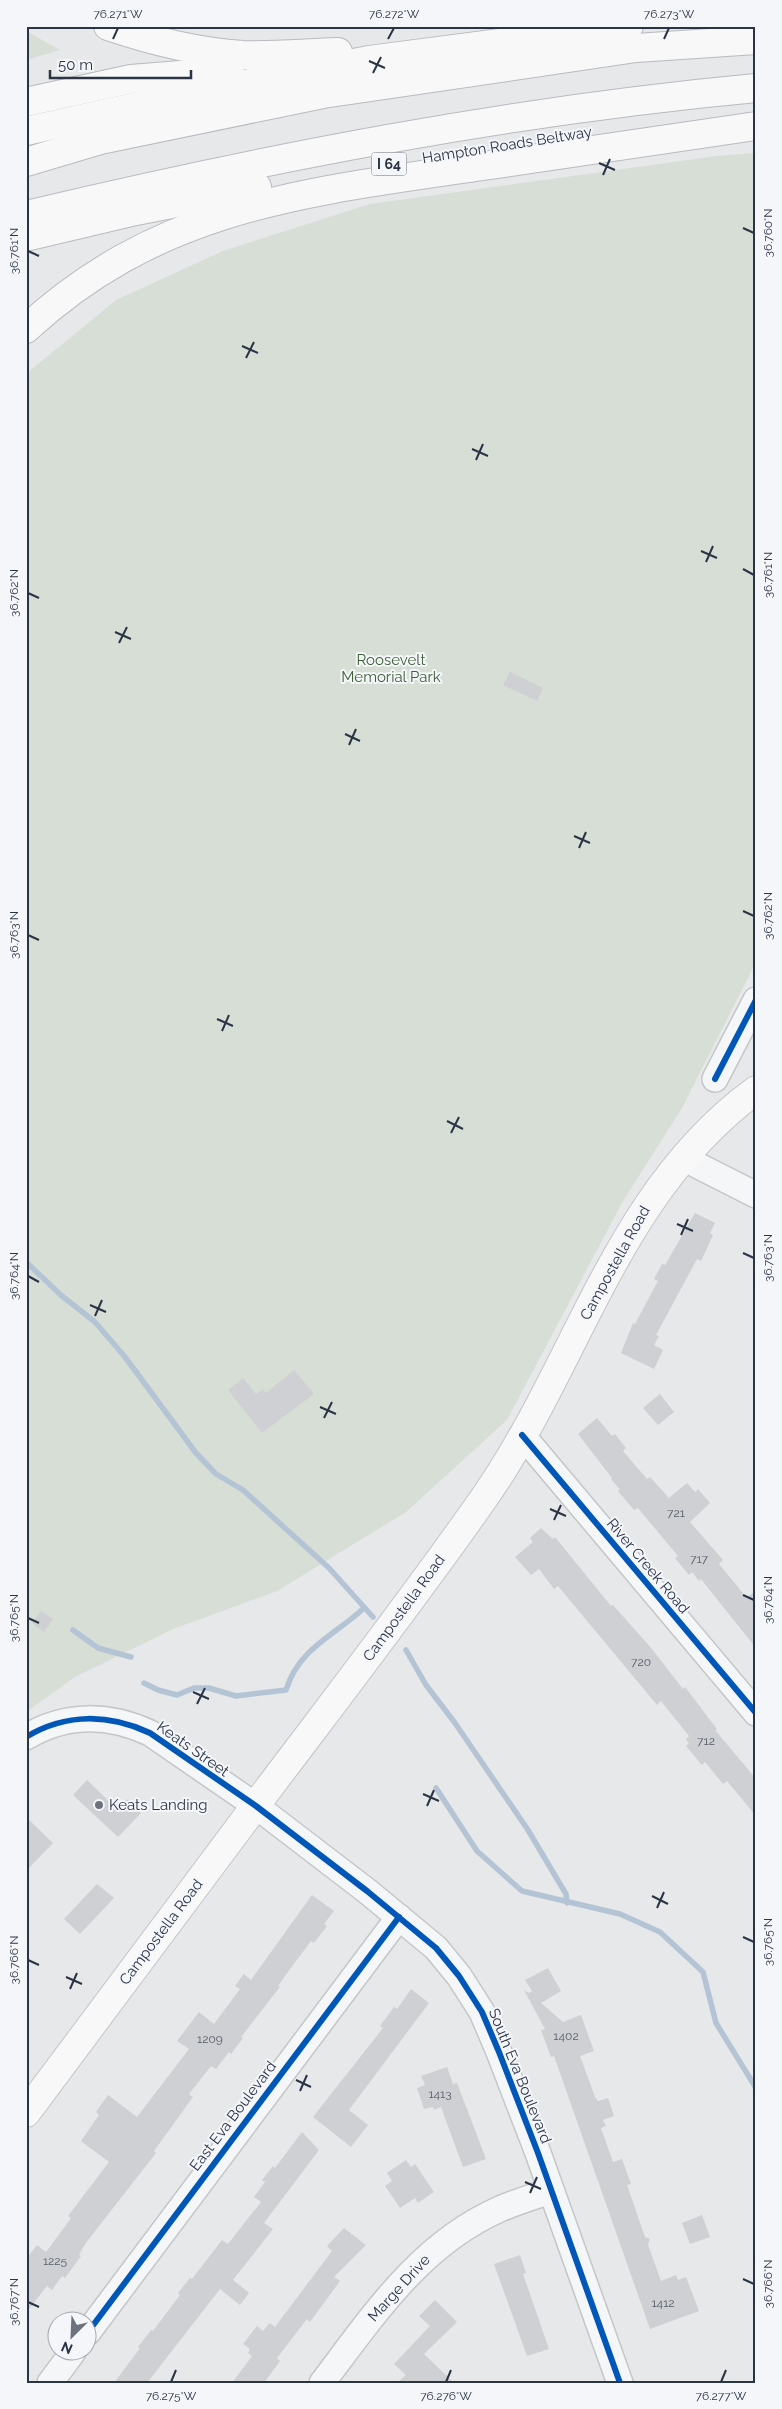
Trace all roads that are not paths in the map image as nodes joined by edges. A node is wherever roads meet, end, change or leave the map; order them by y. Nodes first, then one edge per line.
1 (108, 26) edge
2 (630, 26) edge
3 (756, 40) edge
4 (442, 50) junction
5 (369, 60) junction
6 (756, 88) edge
7 (26, 102) edge
8 (756, 114) edge
9 (756, 126) edge
10 (26, 131) edge
11 (26, 162) edge
12 (26, 215) edge
13 (26, 238) edge
14 (26, 329) edge
15 (756, 1000) edge
16 (715, 1079) dead end
17 (756, 1090) edge
18 (683, 1158) junction
19 (756, 1194) edge
20 (522, 1435) junction
21 (756, 1713) edge
22 (26, 1736) edge
23 (256, 1806) junction
24 (400, 1917) junction
25 (26, 2113) edge
26 (550, 2191) junction
27 (98, 2319) edge
28 (66, 2362) edge
29 (331, 2379) edge
30 (50, 2383) edge
31 (620, 2383) edge

1 - 4 main road
2 - 4 main road
3 - 11 main road
4 - 5 main road
5 - 7 main road
5 - 10 main road
6 - 12 main road
8 - 13 main road, Hampton Roads Beltway / I 64
9 - 14 main road
15 - 16 street
17 - 18 main road, Campostella Road
18 - 19 street
18 - 20 main road, Campostella Road
20 - 21 street, River Creek Road
20 - 23 main road, Campostella Road
22 - 23 street, Keats Street
23 - 24 street, South Eva Boulevard
23 - 25 main road, Campostella Road
24 - 26 street, South Eva Boulevard
24 - 27 street, East Eva Boulevard
26 - 29 street, Marge Drive
26 - 31 street, South Eva Boulevard
28 - 30 street

